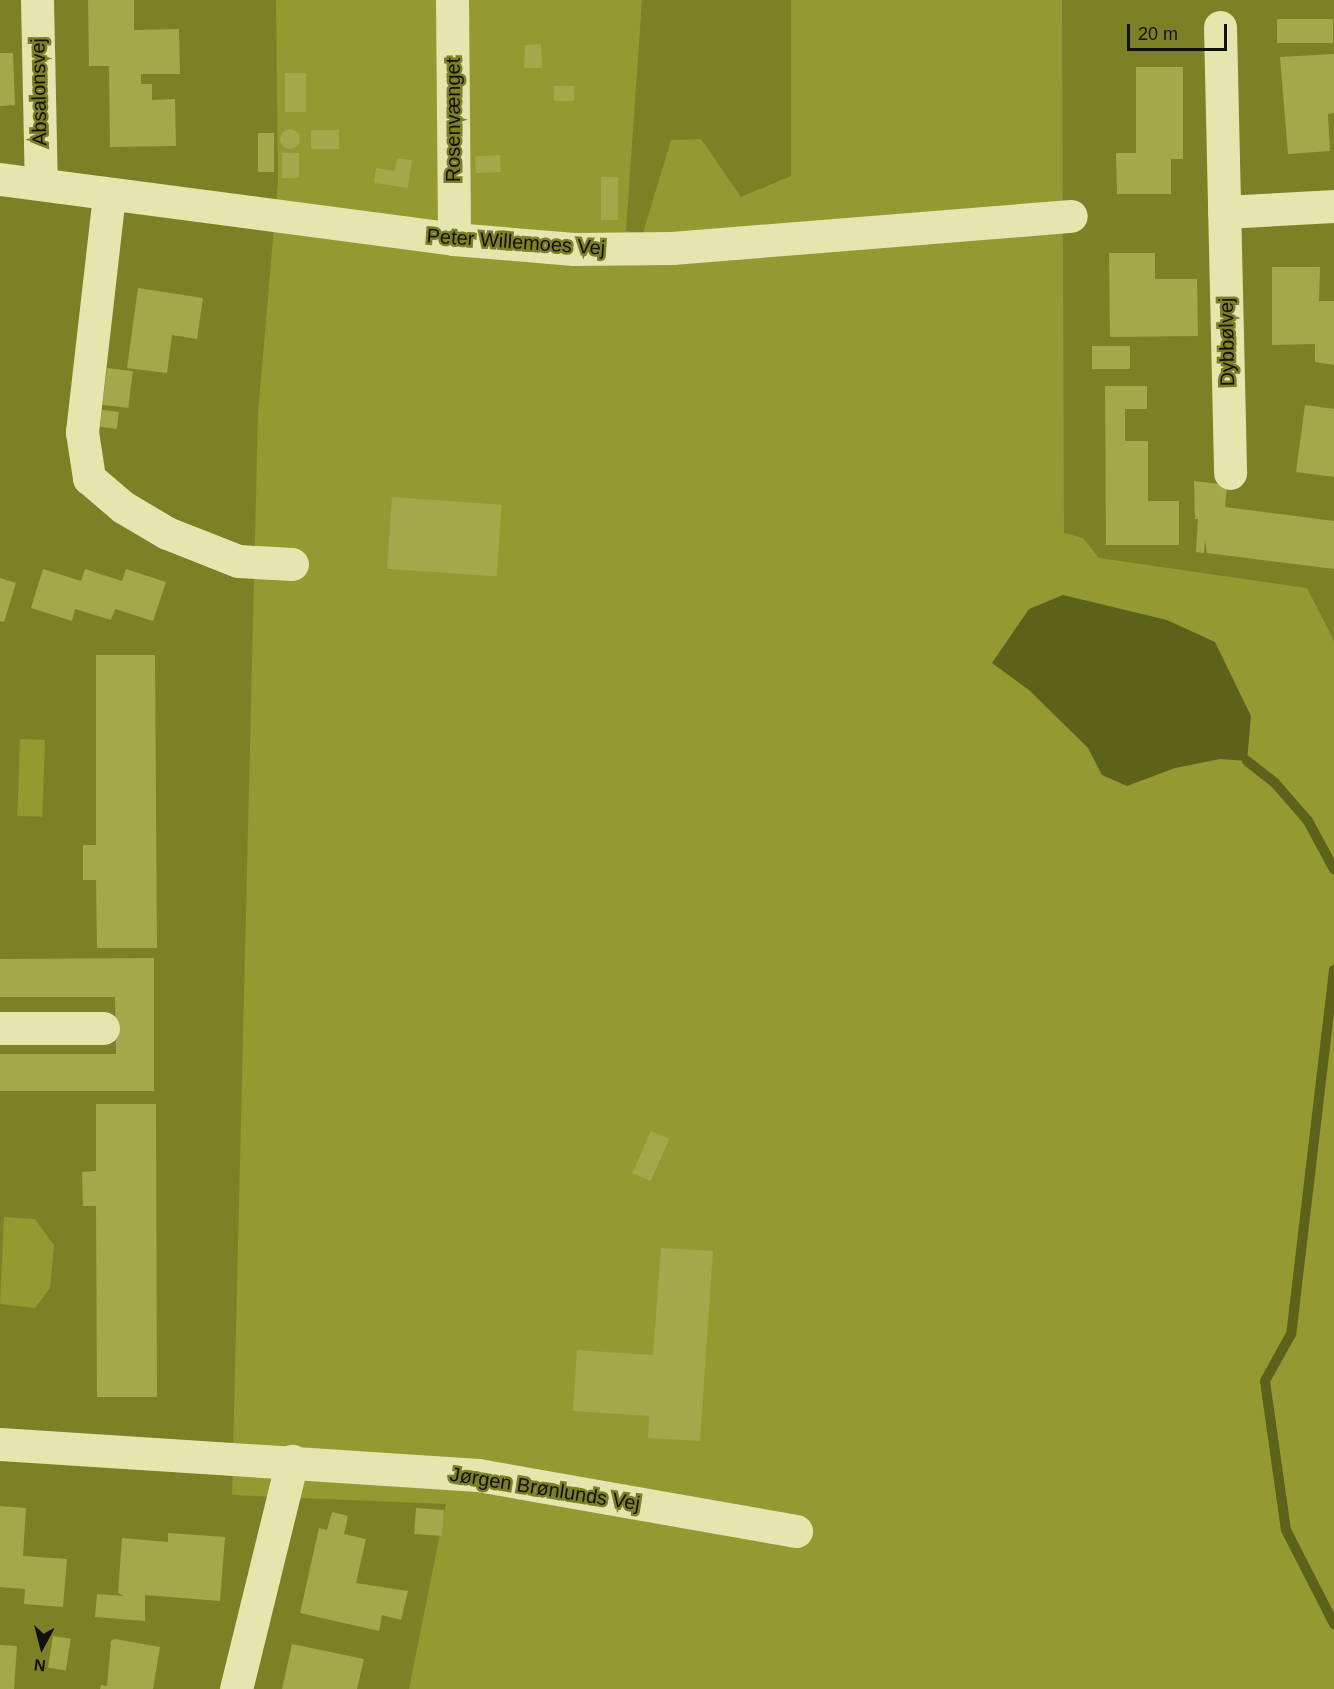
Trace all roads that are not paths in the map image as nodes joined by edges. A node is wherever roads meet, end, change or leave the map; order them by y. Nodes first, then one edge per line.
1 (37, 0) edge
2 (452, 0) edge
3 (1220, 27) dead end
4 (0, 179) edge
5 (41, 184) junction
6 (108, 195) junction
7 (1334, 206) edge
8 (1224, 212) junction
9 (1071, 216) dead end
10 (454, 239) junction
11 (1230, 473) dead end
12 (292, 564) dead end
13 (0, 1028) edge
14 (103, 1028) dead end
15 (0, 1444) edge
16 (292, 1461) junction
17 (796, 1531) dead end
18 (236, 1689) edge

1 - 5 street, Absalonsvej
2 - 10 street, Rosenvænget
3 - 8 street, Dybbølvej
4 - 5 street, Peter Willemoes Vej
5 - 6 street, Peter Willemoes Vej
6 - 10 street, Peter Willemoes Vej
6 - 12 street
7 - 8 street
8 - 11 street, Dybbølvej
9 - 10 street, Peter Willemoes Vej
13 - 14 street
15 - 16 street, Jørgen Brønlunds Vej
16 - 17 street, Jørgen Brønlunds Vej
16 - 18 street

